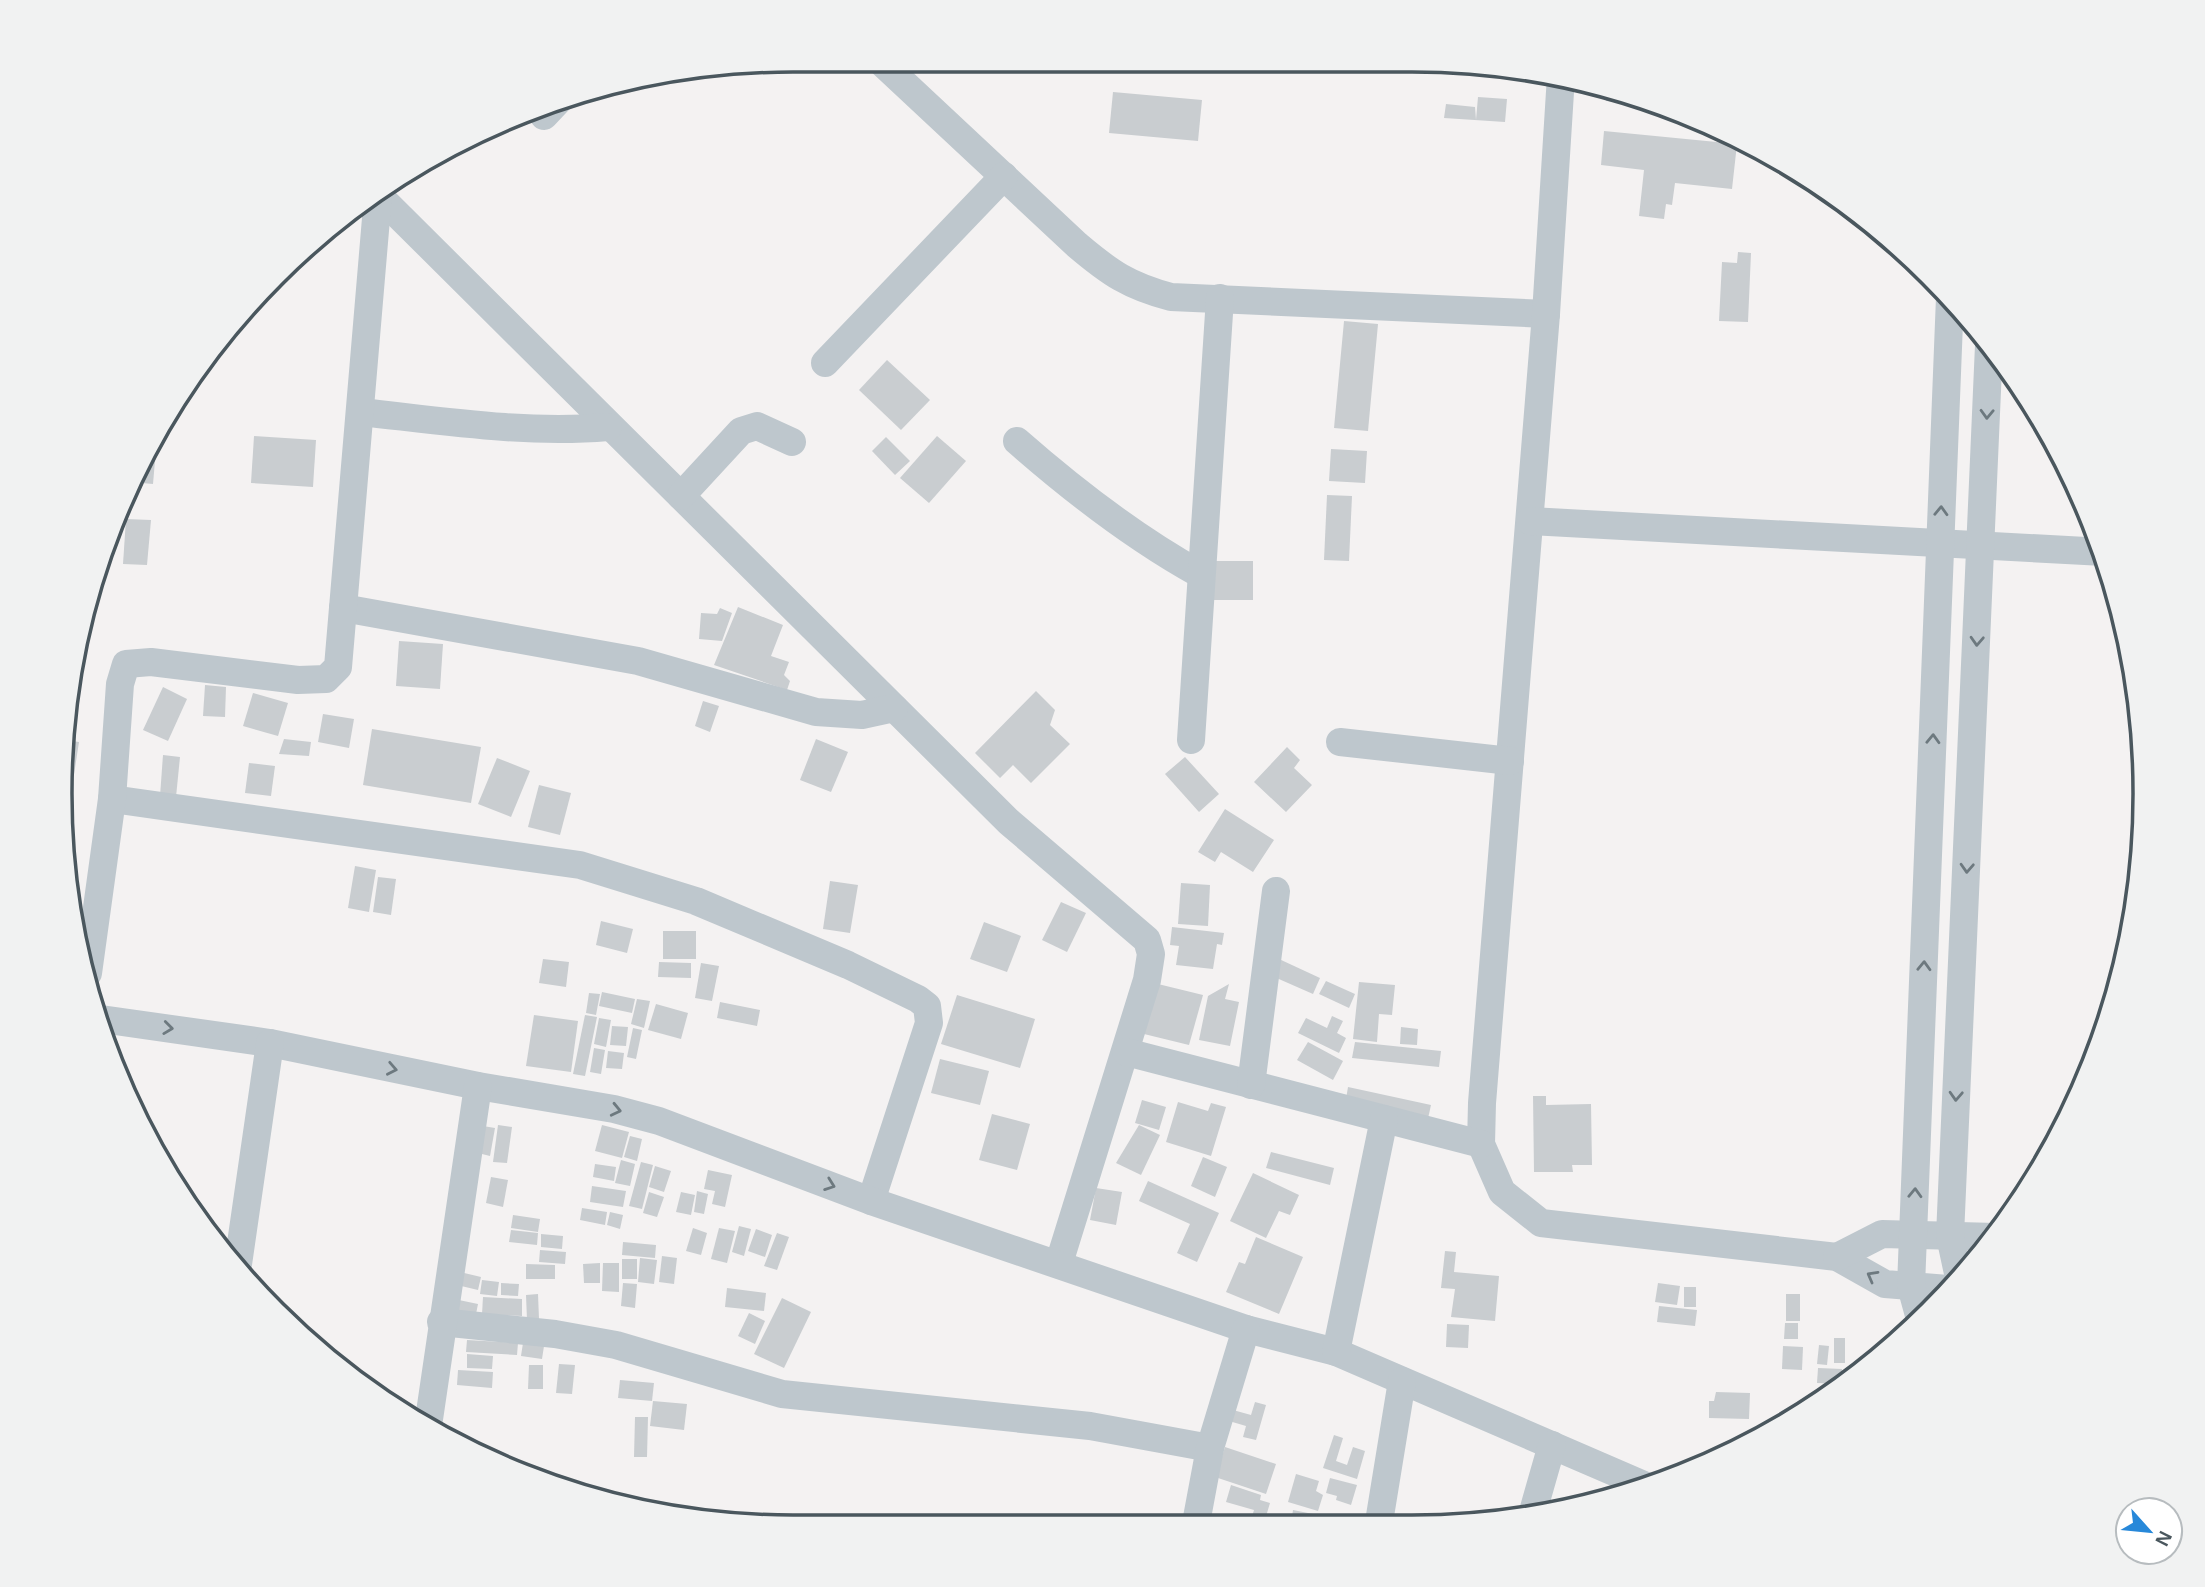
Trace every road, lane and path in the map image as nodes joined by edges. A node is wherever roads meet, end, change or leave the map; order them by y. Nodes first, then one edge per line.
1 (892, 72) edge
2 (1561, 88) edge
3 (1004, 176) junction
4 (383, 200) edge
5 (376, 205) edge
6 (1220, 299) junction
7 (1949, 313) edge
8 (1546, 314) junction
9 (1988, 360) edge
10 (825, 363) dead end
11 (361, 412) junction
12 (608, 427) junction
13 (1017, 441) dead end
14 (793, 442) dead end
15 (681, 496) junction
16 (1530, 522) junction
17 (1940, 544) junction
18 (1982, 545) junction
19 (2091, 551) edge
20 (1200, 574) junction
21 (343, 608) junction
22 (894, 708) junction
23 (1191, 740) dead end
24 (1340, 742) dead end
25 (1510, 761) junction
26 (112, 799) junction
27 (1276, 891) dead end
28 (91, 955) edge
29 (108, 1020) edge
30 (270, 1043) junction
31 (1126, 1052) junction
32 (1251, 1085) junction
33 (478, 1086) junction
34 (1384, 1119) junction
35 (1482, 1144) junction
36 (872, 1201) junction
37 (1913, 1233) junction
38 (1950, 1236) junction
39 (1981, 1237) edge
40 (239, 1254) edge
41 (1837, 1257) junction
42 (1059, 1263) junction
43 (1956, 1266) edge
44 (1911, 1286) junction
45 (1937, 1288) edge
46 (1917, 1308) edge
47 (441, 1322) junction
48 (1246, 1329) junction
49 (1336, 1352) junction
50 (1402, 1381) junction
51 (429, 1417) edge
52 (1552, 1445) junction
53 (1210, 1448) junction
54 (1633, 1480) edge
55 (1535, 1504) edge
56 (1197, 1515) edge
57 (1380, 1515) edge

1 - 3 street
2 - 8 street
3 - 6 street
3 - 10 street
4 - 12 street
5 - 11 street
6 - 8 street
6 - 20 street
17 -> 7 street
8 - 16 street
9 -> 18 street
11 - 12 street
11 - 21 street
12 - 15 street
13 - 20 street
14 - 15 street
15 - 22 street
16 - 17 street
16 - 25 street
17 - 18 street
37 -> 17 street
18 - 19 street
18 -> 38 street
20 - 23 street
21 - 22 street
21 - 26 street
22 - 31 street
24 - 25 street
25 - 35 street
26 - 28 street
26 - 36 street
27 - 32 street
29 -> 30 street
30 -> 33 street
30 - 40 street
31 - 32 street
31 - 42 street
32 - 34 street
33 -> 36 street
33 - 47 street
34 - 35 street
34 - 49 street
35 - 41 street
36 - 42 street
37 - 38 street
37 - 41 street
37 - 44 street
38 - 39 street
38 - 43 street
44 -> 41 street
42 - 48 street
44 - 45 street
44 - 46 street
47 - 51 street
47 - 53 street
48 - 49 street
48 - 53 street
49 - 50 street
50 - 52 street
50 - 57 street
52 - 54 street
52 - 55 street
53 - 56 street

